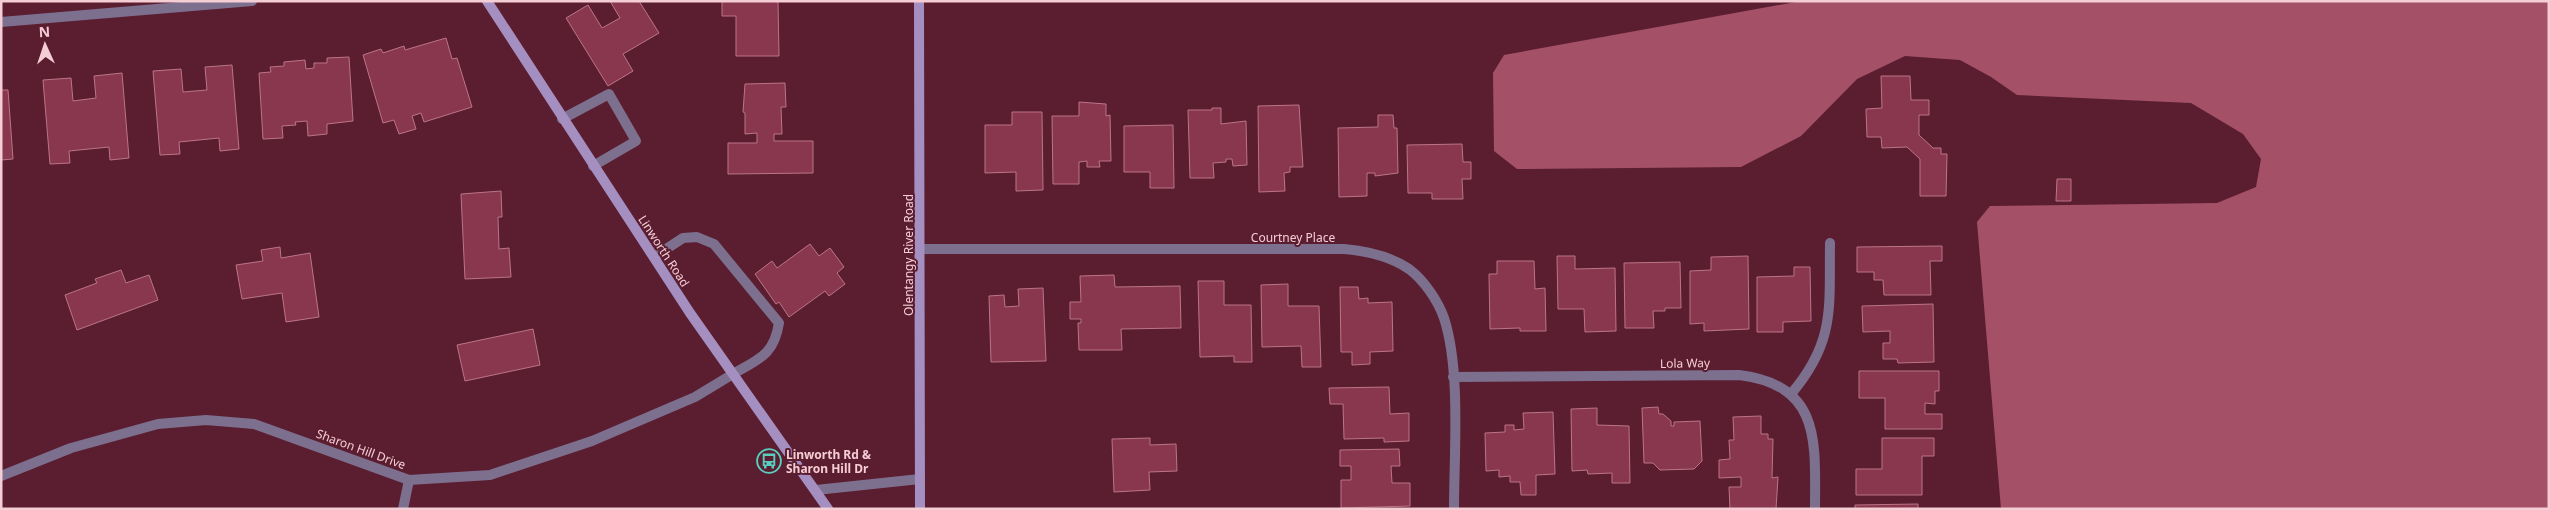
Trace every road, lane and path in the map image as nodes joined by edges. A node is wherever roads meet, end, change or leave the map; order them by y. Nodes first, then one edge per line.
1 (252, 1) edge
2 (487, 1) edge
3 (919, 1) edge
4 (1, 22) edge
5 (562, 119) junction
6 (593, 166) junction
7 (1830, 243) dead end
8 (921, 249) junction
9 (654, 258) junction
10 (733, 374) junction
11 (1453, 377) junction
12 (1791, 394) junction
13 (1, 476) edge
14 (920, 479) junction
15 (409, 480) junction
16 (816, 490) junction
17 (403, 509) edge
18 (828, 509) edge
19 (920, 509) edge
20 (1454, 509) edge
21 (1815, 509) edge

1 - 4 street
2 - 5 main road, Linworth Road
3 - 8 main road, Olentangy River Road
5 - 6 main road, Linworth Road
5 - 6 street
6 - 9 main road, Linworth Road
7 - 12 street
8 - 11 street, Courtney Place
8 - 14 main road, Olentangy River Road
9 - 10 main road, Linworth Road
9 - 10 street, Sharon Hill Drive
10 - 15 street, Sharon Hill Drive
10 - 16 main road, Linworth Road
11 - 12 street, Lola Way
11 - 20 street, Courtney Place
12 - 21 street, Lola Way
13 - 15 street, Sharon Hill Drive
14 - 16 street
14 - 19 main road, Olentangy River Road
15 - 17 street
16 - 18 main road, Linworth Road

